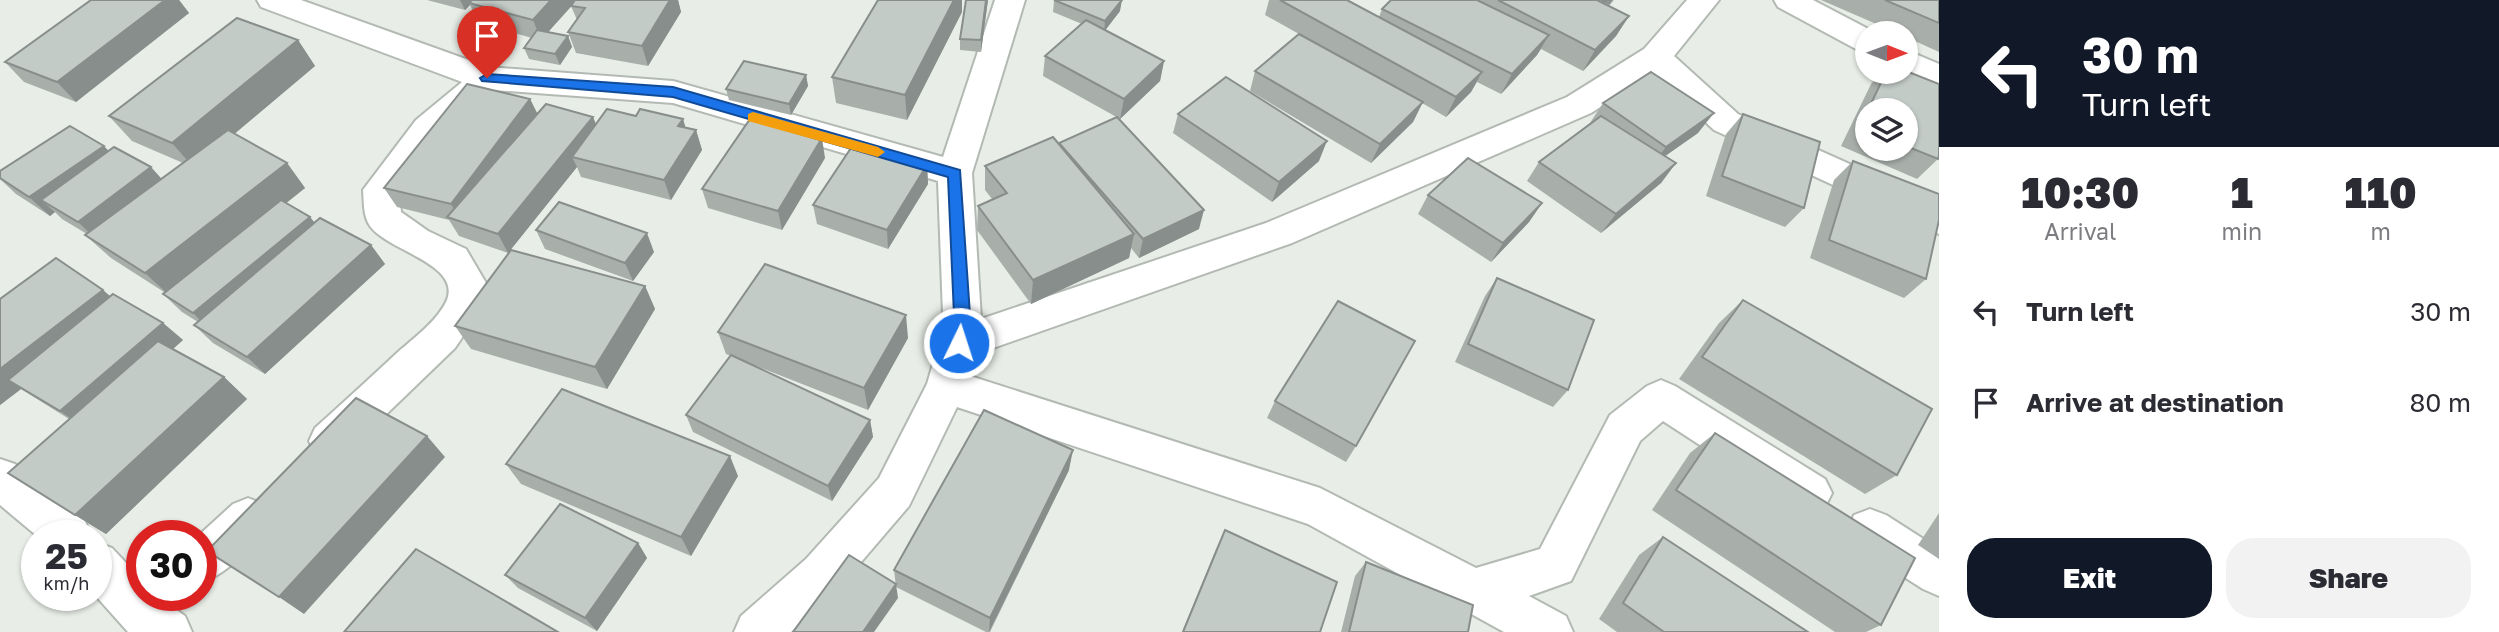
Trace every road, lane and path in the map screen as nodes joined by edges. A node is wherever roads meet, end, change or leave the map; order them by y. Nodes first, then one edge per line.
1 (272, 0) edge
2 (1010, 0) edge
3 (1704, 0) edge
4 (1789, 0) edge
5 (1855, 36) edge
6 (1655, 57) junction
7 (1918, 67) edge
8 (487, 78) junction
9 (1939, 78) edge
10 (955, 173) junction
11 (1939, 220) edge
12 (959, 343) junction
13 (947, 386) junction
14 (301, 468) edge
15 (0, 478) edge
16 (271, 496) edge
17 (50, 520) edge
18 (217, 547) edge
19 (1939, 574) edge
20 (112, 576) edge
21 (1476, 590) junction
22 (160, 614) edge
23 (757, 632) edge
24 (1549, 632) edge

1 - 8 street
2 - 10 street
3 - 6 street
4 - 5 street
6 - 11 street
6 - 12 street
7 - 9 street
8 - 10 street
8 - 14 street
10 - 12 street
12 - 13 street
13 - 21 street
13 - 23 street
15 - 17 street
16 - 18 street
19 - 21 street
20 - 22 street
21 - 24 street

